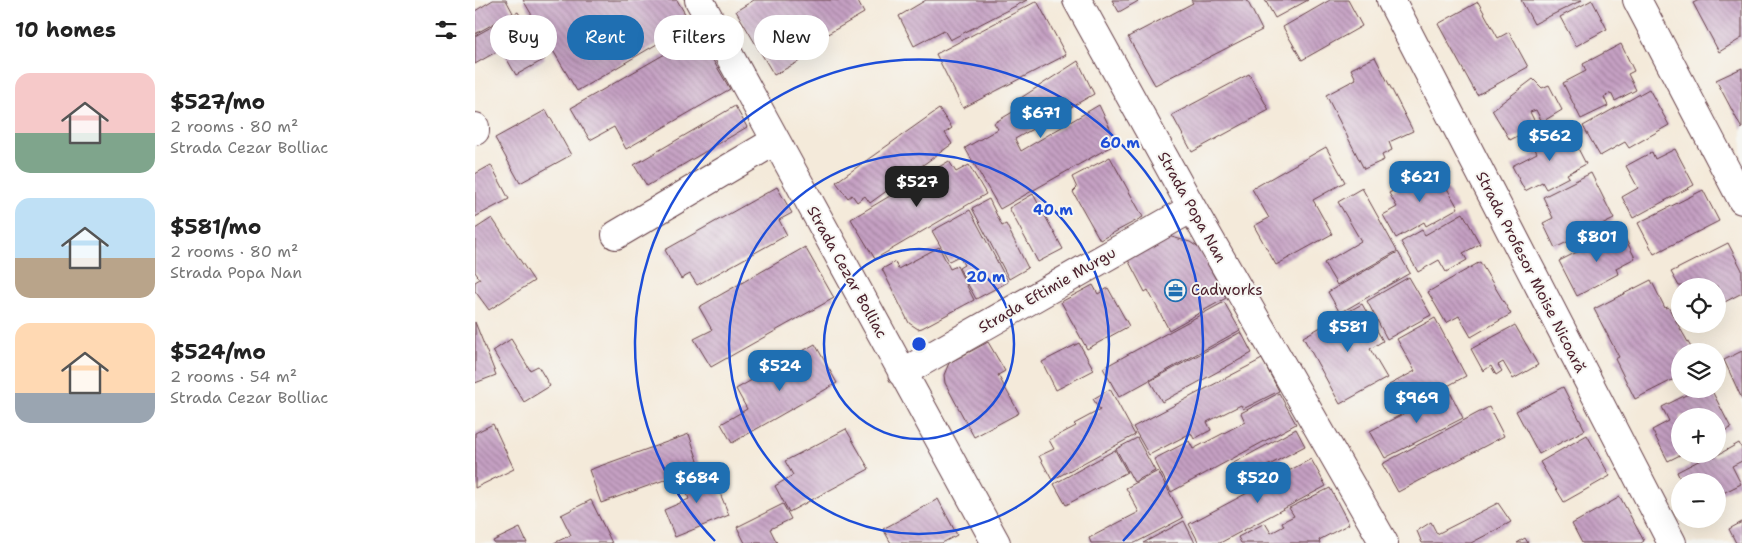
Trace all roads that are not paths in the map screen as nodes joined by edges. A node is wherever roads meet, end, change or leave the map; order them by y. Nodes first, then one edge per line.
1 (699, 0) edge
2 (1077, 0) edge
3 (1391, 0) edge
4 (1637, 0) edge
5 (475, 127) edge
6 (475, 131) edge
7 (775, 141) junction
8 (1742, 200) edge
9 (1192, 208) junction
10 (617, 235) dead end
11 (902, 373) junction
12 (996, 543) edge
13 (1384, 543) edge
14 (1672, 543) edge

1 - 7 street, Strada Cezar Bolliac
2 - 9 street, Strada Popa Nan
3 - 14 street, Strada Profesor Moise Nicoară
4 - 8 street
5 - 6 street
7 - 10 street
7 - 11 street, Strada Cezar Bolliac
9 - 11 street, Strada Eftimie Murgu
9 - 13 street, Strada Popa Nan
11 - 12 street, Strada Cezar Bolliac

